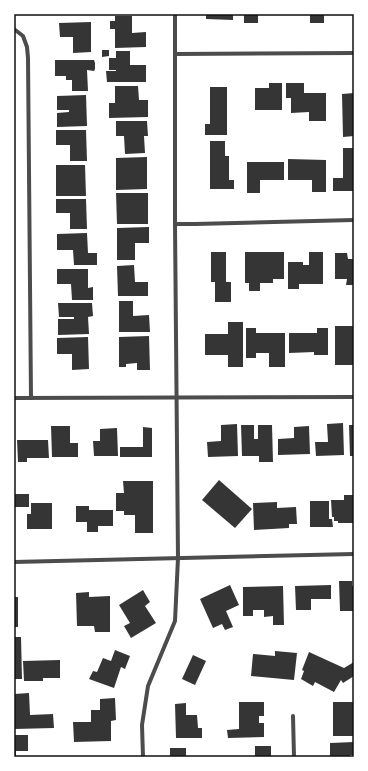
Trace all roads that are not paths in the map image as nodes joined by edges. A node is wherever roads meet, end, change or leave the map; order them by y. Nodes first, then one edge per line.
1 (175, 14) edge
2 (14, 29) edge
3 (354, 53) edge
4 (175, 54) junction
5 (354, 220) edge
6 (175, 224) junction
7 (176, 397) junction
8 (354, 397) edge
9 (14, 398) edge
10 (31, 398) junction
11 (354, 554) edge
12 (178, 558) junction
13 (14, 562) edge
14 (293, 716) dead end
15 (143, 757) edge
16 (294, 757) edge

1 - 4 street
2 - 10 street
3 - 4 street
4 - 6 street
5 - 6 street
6 - 7 street
7 - 8 street
7 - 10 street
7 - 12 street
9 - 10 street
11 - 12 street
12 - 13 street
12 - 15 street
14 - 16 street

